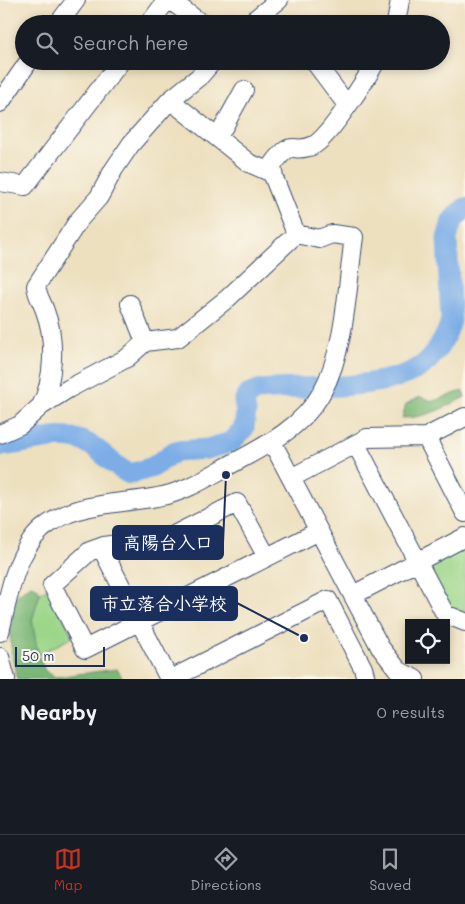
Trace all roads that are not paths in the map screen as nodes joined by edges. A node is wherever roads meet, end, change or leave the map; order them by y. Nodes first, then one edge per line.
1 (76, 0) edge
2 (168, 0) edge
3 (279, 0) edge
4 (400, 0) edge
5 (65, 15) edge
6 (156, 15) edge
7 (189, 15) edge
8 (260, 15) edge
9 (398, 15) edge
10 (21, 70) edge
11 (114, 70) edge
12 (205, 70) edge
13 (321, 70) edge
14 (370, 70) edge
15 (244, 90) dead end
16 (2, 93) edge
17 (170, 100) junction
18 (347, 105) junction
19 (218, 137) junction
20 (272, 173) junction
21 (0, 182) edge
22 (296, 234) junction
23 (130, 304) dead end
24 (145, 342) junction
25 (40, 406) junction
26 (465, 417) edge
27 (0, 434) edge
28 (426, 437) junction
29 (272, 442) junction
30 (356, 444) junction
31 (292, 478) junction
32 (465, 513) edge
33 (319, 530) junction
34 (465, 537) edge
35 (101, 547) junction
36 (266, 557) junction
37 (418, 562) junction
38 (6, 587) edge
39 (353, 595) junction
40 (140, 622) junction
41 (465, 622) edge
42 (0, 632) edge
43 (0, 656) edge
44 (6, 679) edge
45 (170, 679) edge
46 (366, 679) edge
47 (415, 679) edge

1 - 5 street
2 - 6 street
2 - 7 street
3 - 8 street
4 - 9 street
10 - 16 street
11 - 21 street
12 - 17 street
13 - 18 street
14 - 18 street
15 - 19 street
17 - 19 street
17 - 25 street
18 - 20 street
19 - 20 street
20 - 22 street
22 - 24 street
22 - 29 street
23 - 24 street
24 - 25 street
25 - 27 street
26 - 28 street
28 - 30 street
28 - 32 street
29 - 31 street
29 - 38 street
30 - 31 street
30 - 37 street
31 - 33 street
33 - 36 street
33 - 39 street
34 - 37 street
35 - 36 street
35 - 40 street
35 - 40 street
36 - 40 street
37 - 39 street
37 - 41 street
38 - 42 street
39 - 47 street
40 - 45 street
43 - 44 street
45 - 46 street

